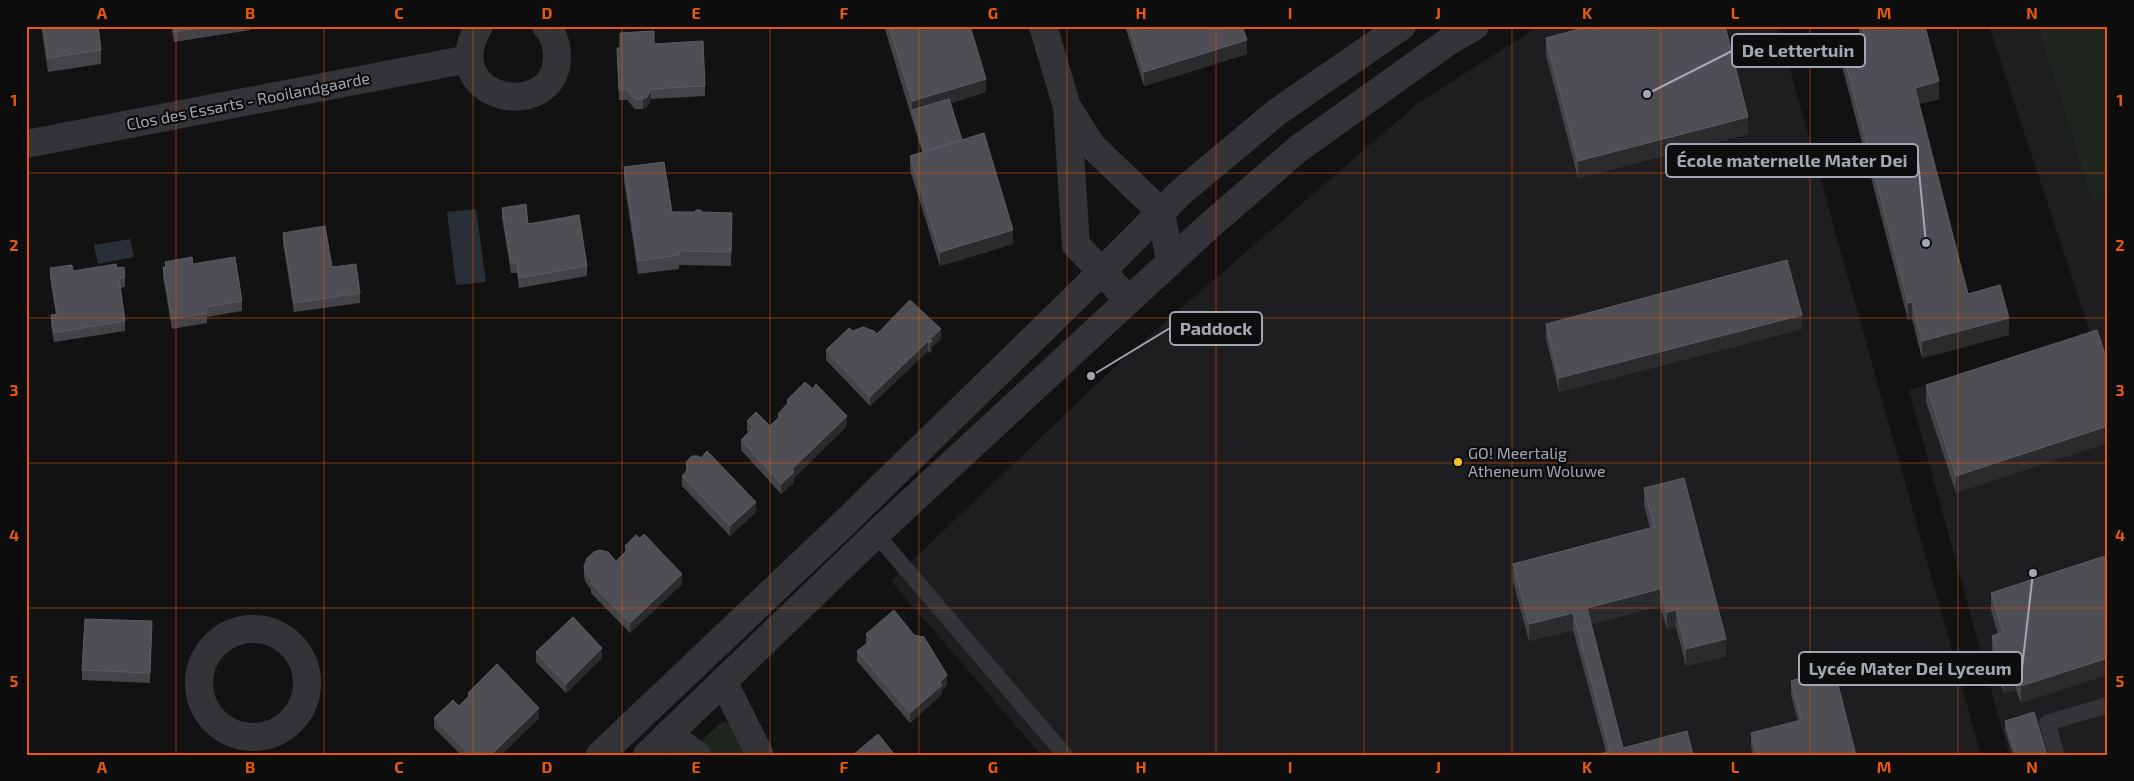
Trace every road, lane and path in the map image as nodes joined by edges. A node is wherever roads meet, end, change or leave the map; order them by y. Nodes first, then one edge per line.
1 (479, 26) edge
2 (546, 26) edge
3 (1043, 26) edge
4 (1402, 26) edge
5 (1474, 26) edge
6 (469, 59) junction
7 (1067, 107) junction
8 (26, 144) edge
9 (1161, 212) junction
10 (1170, 262) junction
11 (1101, 273) junction
12 (1128, 300) junction
13 (876, 534) junction
14 (724, 683) junction
15 (2108, 704) edge
16 (668, 734) junction
17 (600, 755) edge
18 (646, 755) edge
19 (697, 755) edge
20 (760, 755) edge
21 (1065, 755) edge
22 (2057, 755) edge

1 - 6 street
2 - 6 street
3 - 7 street
4 - 9 street
5 - 10 street
6 - 8 street, Clos des Essarts - Rooilandgaarde
7 - 9 street
7 - 11 street
9 - 10 street
9 - 11 street
10 - 12 street
11 - 12 street
11 - 17 street
12 - 13 street
13 - 14 street
13 - 21 lane
14 - 16 street
14 - 20 street
15 - 22 lane
16 - 18 street
16 - 19 street

